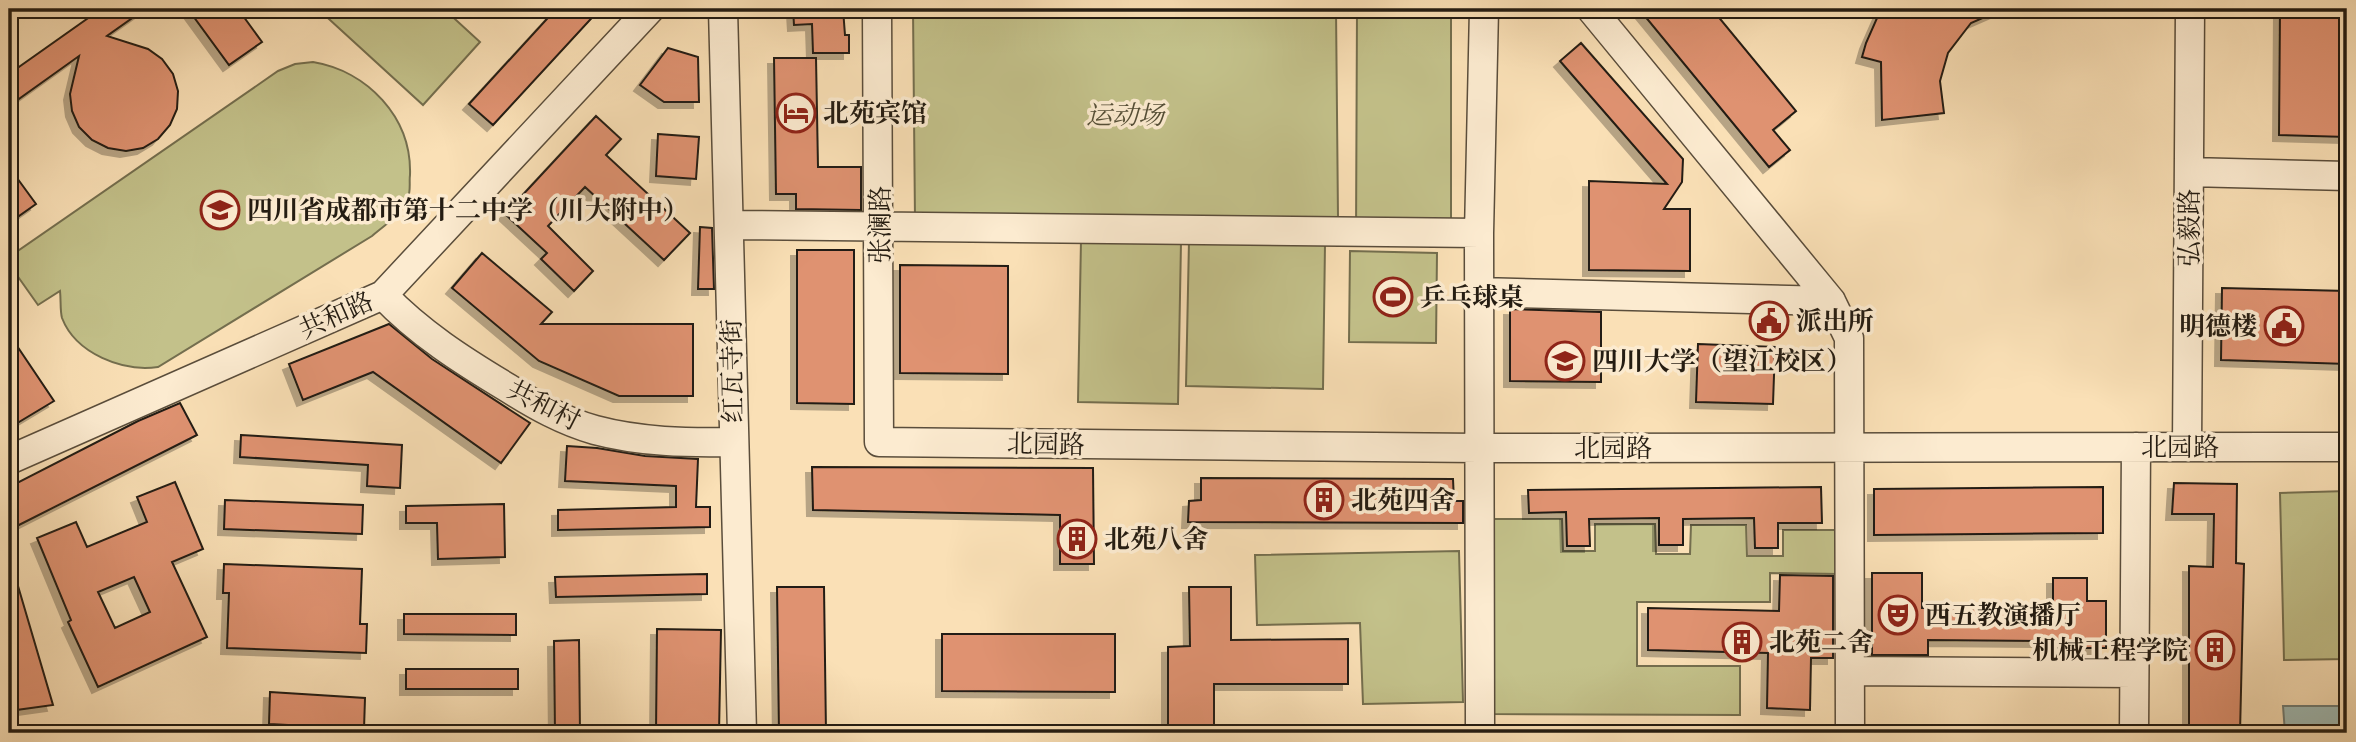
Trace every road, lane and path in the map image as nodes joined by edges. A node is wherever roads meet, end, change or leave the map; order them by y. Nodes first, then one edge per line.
1 (650, 9) edge
2 (723, 9) edge
3 (877, 9) edge
4 (1484, 9) edge
5 (1591, 9) edge
6 (2190, 9) edge
7 (2189, 172) junction
8 (2347, 176) edge
9 (729, 225) junction
10 (880, 226) junction
11 (1479, 233) junction
12 (1479, 292) junction
13 (383, 295) junction
14 (1831, 300) junction
15 (734, 442) junction
16 (880, 442) joint
17 (2136, 447) junction
18 (2187, 447) junction
19 (2347, 447) edge
20 (1478, 448) junction
21 (1850, 448) junction
22 (9, 460) edge
23 (1850, 671) junction
24 (2133, 673) junction
25 (741, 733) edge
26 (1480, 733) edge
27 (1850, 733) edge
28 (2134, 733) edge

1 - 13 street, 共和路
2 - 9 street, 红瓦寺街
3 - 10 street, 张澜路
4 - 11 street
5 - 14 street
6 - 7 street, 弘毅路
7 - 8 street
7 - 18 street, 弘毅路
9 - 10 street
9 - 15 street, 红瓦寺街
10 - 11 street
10 - 16 street, 张澜路
11 - 12 street
12 - 14 street
12 - 20 street
13 - 15 street, 共和村
13 - 22 street, 共和路
14 - 21 street
15 - 25 street, 红瓦寺街
16 - 20 street, 北园路
17 - 18 street, 北园路
17 - 21 street, 北园路
17 - 24 street
18 - 19 street, 北园路
20 - 21 street, 北园路
20 - 26 street
21 - 23 street
23 - 24 street
23 - 27 street
24 - 28 street

